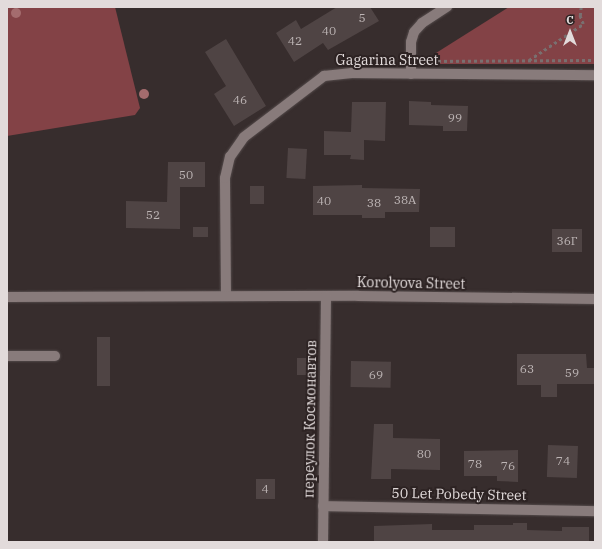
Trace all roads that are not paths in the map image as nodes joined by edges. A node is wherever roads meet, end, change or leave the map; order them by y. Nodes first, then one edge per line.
1 (447, 7) edge
2 (411, 74) junction
3 (595, 75) edge
4 (226, 296) junction
5 (326, 296) junction
6 (7, 297) edge
7 (595, 300) edge
8 (7, 356) edge
9 (55, 356) dead end
10 (323, 506) junction
11 (595, 511) edge
12 (323, 542) edge

1 - 2 street
2 - 3 street, Gagarina Street
2 - 4 street, Gagarina Street
4 - 5 street, Korolyova Street
4 - 6 street, Korolyova Street
5 - 7 street, Korolyova Street
5 - 10 street, переулок Космонавтов
8 - 9 street
10 - 11 street, 50 Let Pobedy Street
10 - 12 street, переулок Космонавтов

